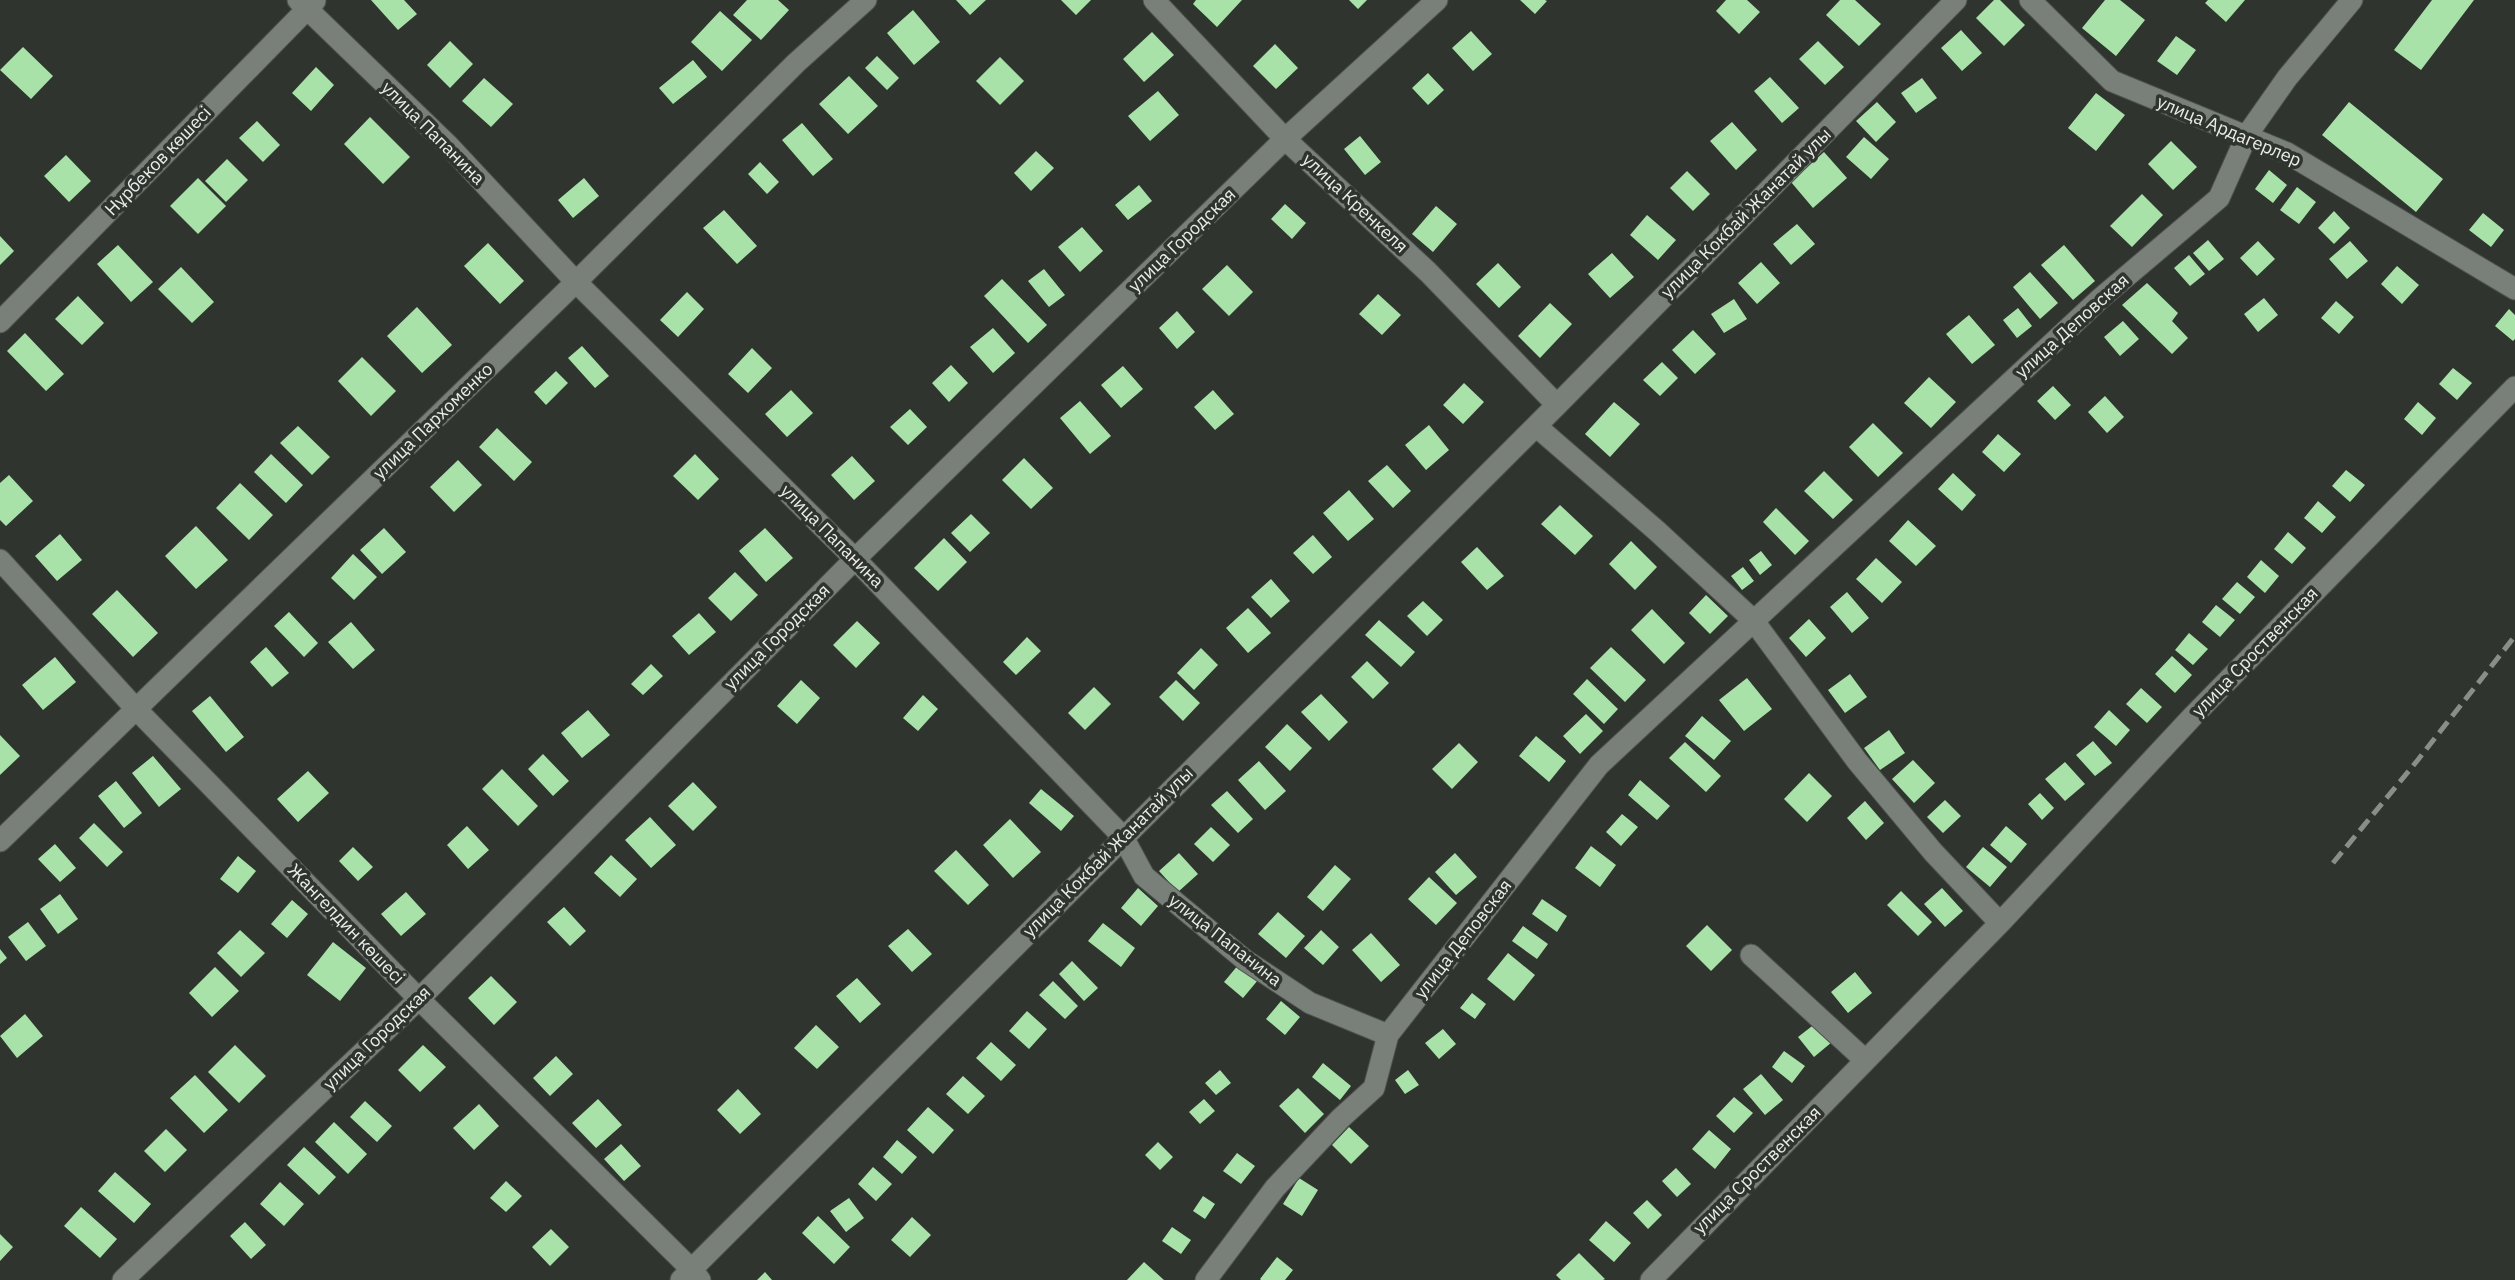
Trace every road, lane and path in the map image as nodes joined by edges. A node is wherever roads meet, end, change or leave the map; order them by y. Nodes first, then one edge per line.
1 (866, 0) edge
2 (1154, 0) edge
3 (1437, 0) edge
4 (1956, 0) edge
5 (2030, 0) edge
6 (2352, 0) edge
7 (307, 3) edge
8 (2247, 135) junction
9 (1285, 139) junction
10 (576, 282) junction
11 (2515, 289) edge
12 (0, 322) edge
13 (2515, 387) edge
14 (1557, 405) junction
15 (1536, 426) junction
16 (855, 559) junction
17 (0, 560) edge
18 (1754, 620) junction
19 (137, 710) junction
20 (1123, 836) junction
21 (0, 841) edge
22 (2000, 923) junction
23 (1751, 955) dead end
24 (418, 999) junction
25 (1388, 1035) junction
26 (1865, 1060) junction
27 (691, 1277) edge
28 (123, 1280) edge
29 (1206, 1280) edge
30 (1651, 1280) edge

1 - 10 street, улица Пархоменко
2 - 9 street, улица Кренкеля
3 - 9 street, улица Городская
4 - 14 street, улица Кокбай Жанатай улы
5 - 8 street, улица Ардагерлер
6 - 8 street, улица Деповская
7 - 10 street, улица Папанина
7 - 12 street, Нұрбеков көшесі
8 - 11 street, улица Ардагерлер
8 - 18 street, улица Деповская
9 - 14 street, улица Кренкеля
9 - 16 street, улица Городская
10 - 16 street, улица Папанина
10 - 19 street, улица Пархоменко
13 - 22 street, улица Сроственская
14 - 15 street, улица Кокбай Жанатай улы
15 - 18 street
15 - 20 street, улица Кокбай Жанатай улы
16 - 20 street, улица Папанина
16 - 24 street, улица Городская
17 - 19 street, Жангелдин көшесі
18 - 22 street
18 - 25 street, улица Деповская
19 - 21 street, улица Пархоменко
19 - 24 street, Жангелдин көшесі
20 - 25 street, улица Папанина
20 - 27 street, улица Кокбай Жанатай улы
22 - 26 street, улица Сроственская
23 - 26 street
24 - 27 street, Жангелдин көшесі
24 - 28 street, улица Городская
25 - 29 street, улица Деповская
26 - 30 street, улица Сроственская

